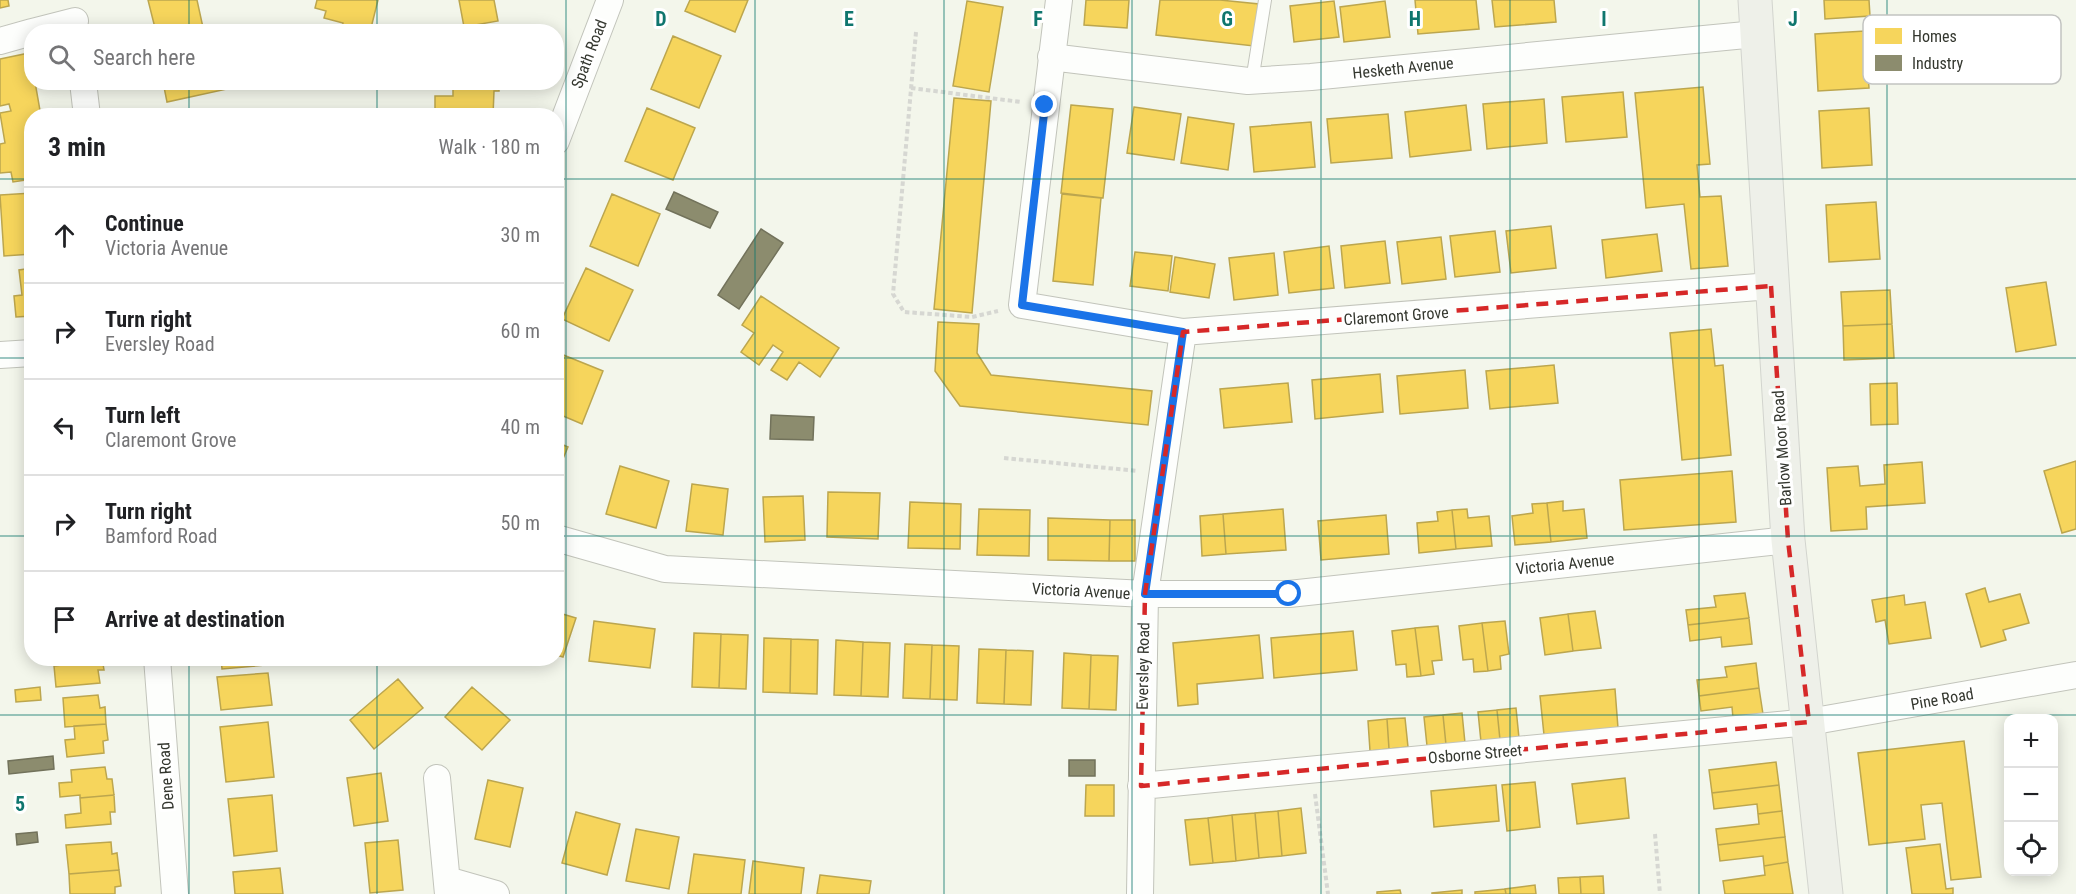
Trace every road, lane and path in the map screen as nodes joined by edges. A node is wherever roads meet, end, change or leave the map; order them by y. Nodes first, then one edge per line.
1 (610, 0) edge
2 (1059, 0) edge
3 (1265, 0) edge
4 (1755, 0) edge
5 (75, 18) edge
6 (57, 24) edge
7 (916, 32) dead end
8 (24, 34) edge
9 (1756, 34) junction
10 (0, 41) edge
11 (1051, 57) junction
12 (1252, 81) junction
13 (911, 88) junction
14 (84, 90) edge
15 (1045, 105) junction
16 (86, 108) edge
17 (564, 120) edge
18 (1771, 286) junction
19 (1022, 305) junction
20 (1183, 332) junction
21 (24, 353) edge
22 (0, 355) edge
23 (1004, 458) dead end
24 (1162, 473) junction
25 (564, 540) edge
26 (1788, 540) junction
27 (1145, 594) junction
28 (158, 666) edge
29 (2076, 675) edge
30 (1809, 722) junction
31 (1311, 769) junction
32 (437, 778) dead end
33 (1141, 786) junction
34 (1655, 834) dead end
35 (448, 887) edge
36 (175, 894) edge
37 (496, 894) edge
38 (1140, 894) edge
39 (1328, 894) edge
40 (1660, 894) edge
41 (1826, 894) edge

1 - 17 street, Spath Road
2 - 11 street
3 - 12 lane
4 - 9 main road, Barlow Moor Road
5 - 6 street
7 - 13 path
8 - 10 street
9 - 12 street, Hesketh Avenue
9 - 18 main road, Barlow Moor Road
11 - 12 street, Hesketh Avenue
11 - 15 street
13 - 15 path
13 - 19 path
14 - 16 street
15 - 19 street
18 - 20 street, Claremont Grove
18 - 26 main road, Barlow Moor Road
19 - 20 street, Claremont Grove
20 - 24 street, Eversley Road
21 - 22 street
23 - 24 path
24 - 27 street, Eversley Road
25 - 27 street, Victoria Avenue
26 - 27 street, Victoria Avenue
26 - 30 main road, Barlow Moor Road
27 - 33 street, Eversley Road
28 - 36 street, Dene Road
29 - 30 street, Pine Road
30 - 31 street, Osborne Street
30 - 41 main road, Barlow Moor Road
31 - 33 street, Osborne Street
31 - 39 path
32 - 35 street
33 - 38 street, Eversley Road
34 - 40 path
35 - 37 street

